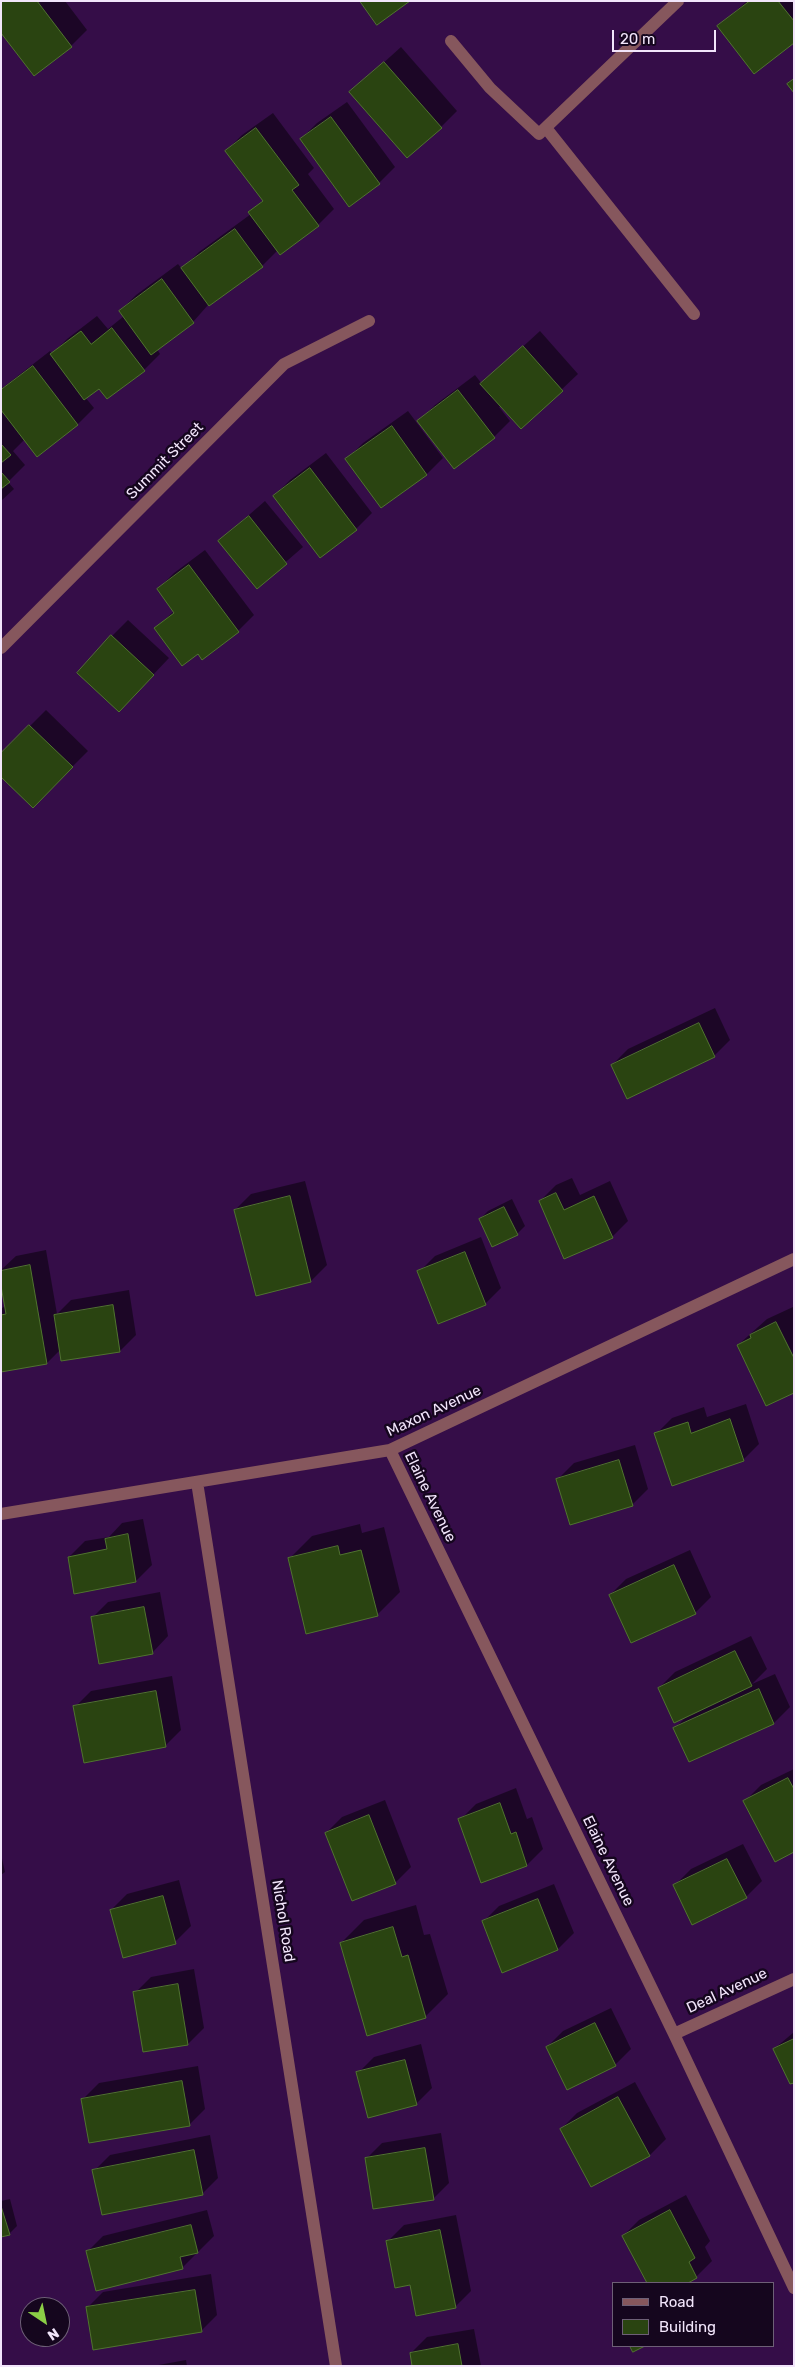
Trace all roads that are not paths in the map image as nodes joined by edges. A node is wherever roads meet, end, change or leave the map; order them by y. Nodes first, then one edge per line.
1 (678, 1) edge
2 (451, 41) dead end
3 (546, 128) junction
4 (694, 314) dead end
5 (369, 321) dead end
6 (1, 648) edge
7 (794, 1259) edge
8 (390, 1450) junction
9 (197, 1482) junction
10 (1, 1514) edge
11 (794, 1979) edge
12 (674, 2034) junction
13 (794, 2288) edge
14 (336, 2366) edge

1 - 3 street
2 - 3 street
3 - 4 street
5 - 6 street, Summit Street
7 - 8 street, Maxon Avenue
8 - 9 street, Maxon Avenue
8 - 12 street, Elaine Avenue
9 - 10 street, Maxon Avenue
9 - 14 street, Nichol Road
11 - 12 street, Deal Avenue
12 - 13 street, Elaine Avenue

